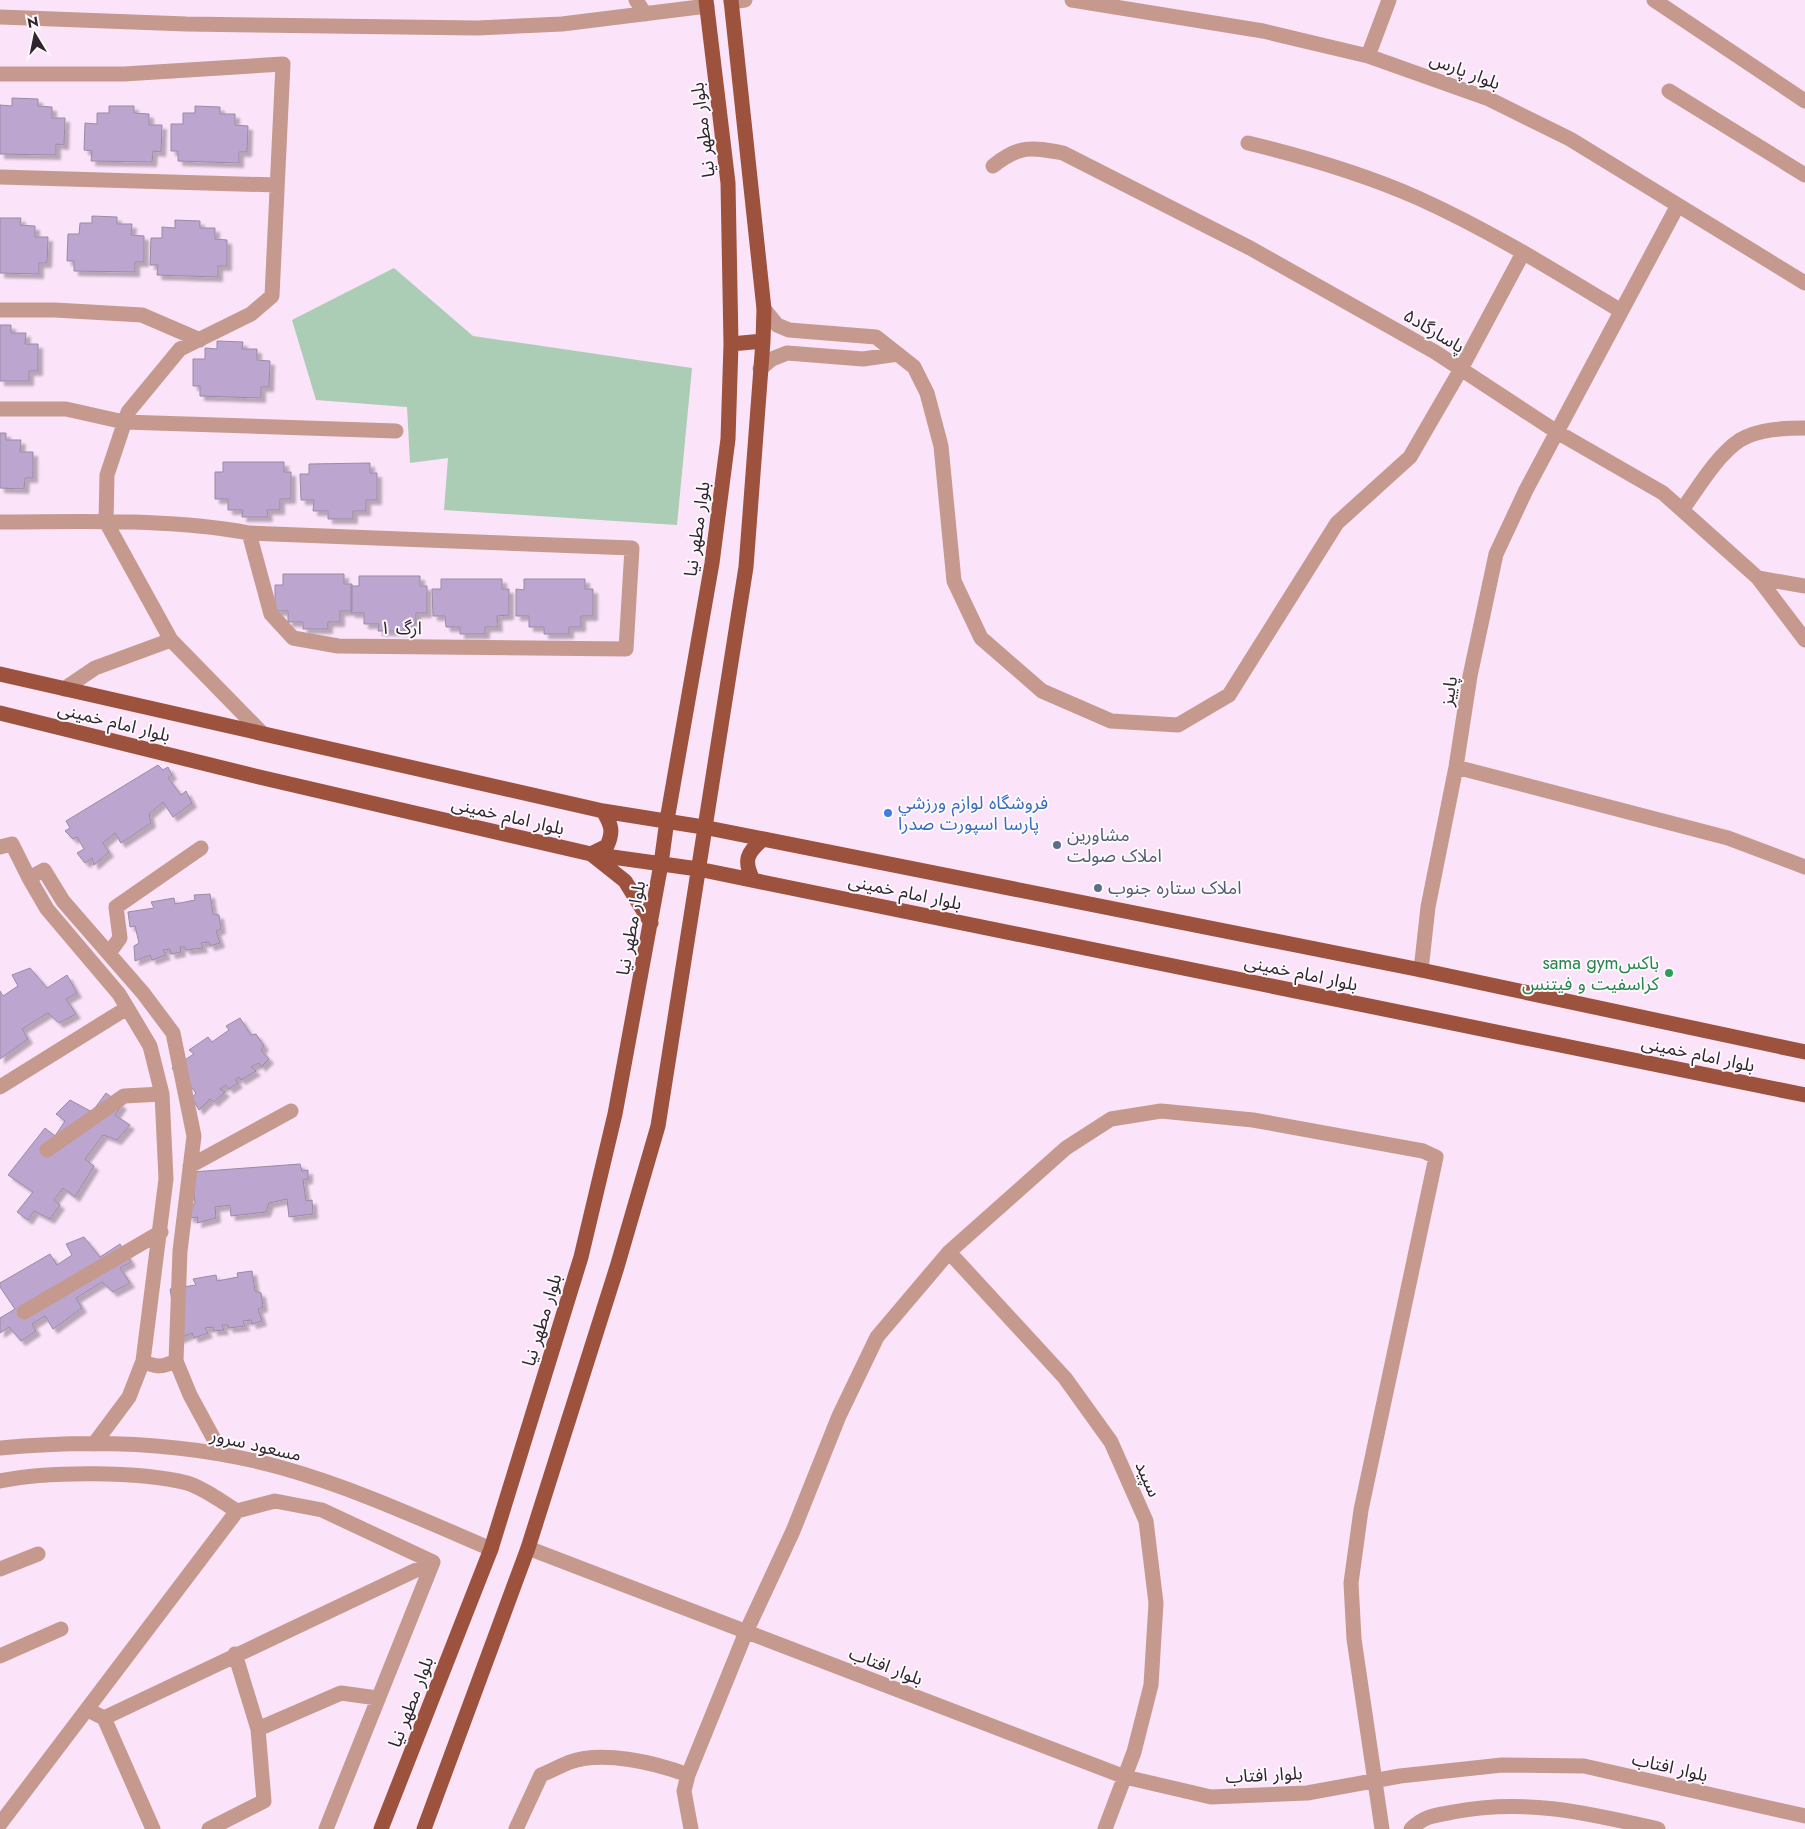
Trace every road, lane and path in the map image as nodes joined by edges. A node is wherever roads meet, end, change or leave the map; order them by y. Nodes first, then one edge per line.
1 (636, 0) edge
2 (736, 0) edge
3 (1072, 0) edge
4 (1389, 0) edge
5 (1654, 0) edge
6 (706, 3) edge
7 (644, 14) junction
8 (0, 17) edge
9 (1368, 56) junction
10 (0, 74) edge
11 (1669, 91) dead end
12 (1805, 101) edge
13 (1248, 143) dead end
14 (993, 166) dead end
15 (1805, 175) edge
16 (0, 177) edge
17 (276, 185) junction
18 (1678, 205) junction
19 (1523, 254) junction
20 (1805, 283) edge
21 (764, 309) junction
22 (0, 310) edge
23 (1621, 311) junction
24 (200, 340) junction
25 (763, 341) junction
26 (731, 344) junction
27 (898, 354) junction
28 (760, 369) junction
29 (1461, 369) junction
30 (0, 408) edge
31 (124, 422) junction
32 (1805, 428) edge
33 (396, 431) dead end
34 (1557, 432) junction
35 (1682, 510) junction
36 (0, 522) edge
37 (106, 522) junction
38 (248, 533) junction
39 (1758, 578) junction
40 (1805, 586) edge
41 (171, 640) junction
42 (1805, 640) edge
43 (0, 674) edge
44 (64, 689) junction
45 (0, 713) edge
46 (261, 732) junction
47 (1456, 767) junction
48 (603, 811) junction
49 (667, 820) junction
50 (703, 827) junction
51 (763, 839) junction
52 (0, 847) edge
53 (201, 848) dead end
54 (590, 854) junction
55 (661, 864) junction
56 (1805, 867) edge
57 (698, 869) junction
58 (29, 878) junction
59 (753, 880) junction
60 (650, 923) junction
61 (109, 953) junction
62 (1421, 970) junction
63 (127, 1008) junction
64 (1805, 1052) edge
65 (0, 1087) edge
66 (162, 1094) junction
67 (1805, 1095) edge
68 (291, 1111) dead end
69 (47, 1150) dead end
70 (190, 1166) junction
71 (161, 1232) junction
72 (949, 1252) junction
73 (24, 1312) dead end
74 (143, 1361) junction
75 (176, 1361) junction
76 (94, 1444) junction
77 (0, 1448) edge
78 (222, 1454) junction
79 (0, 1481) edge
80 (237, 1511) junction
81 (528, 1548) junction
82 (491, 1549) junction
83 (38, 1554) dead end
84 (433, 1562) junction
85 (0, 1570) edge
86 (61, 1629) dead end
87 (746, 1632) junction
88 (235, 1654) junction
89 (0, 1656) edge
90 (377, 1698) junction
91 (88, 1710) junction
92 (104, 1718) junction
93 (258, 1729) junction
94 (688, 1775) junction
95 (1125, 1777) junction
96 (1374, 1781) junction
97 (1805, 1816) edge
98 (0, 1824) edge
99 (218, 1827) edge
100 (153, 1829) edge
101 (326, 1829) edge
102 (381, 1829) edge
103 (424, 1829) edge
104 (516, 1829) edge
105 (690, 1829) edge
106 (1105, 1829) edge
107 (1382, 1829) edge
108 (1412, 1829) edge
109 (1658, 1829) edge

1 - 7 street
2 - 21 main road
3 - 9 street, بلوار پارس
4 - 9 street
5 - 12 street
6 - 7 street
6 - 26 main road, بلوار مطهر نیا
7 - 8 street
9 - 18 street, بلوار پارس
10 - 17 street
11 - 15 street
13 - 19 street
14 - 29 street, پاسارگاد۵
16 - 17 street
17 - 24 street
18 - 20 street, بلوار پارس
18 - 23 street, پاییز
19 - 23 street
19 - 29 street
21 - 25 main road
21 - 27 street
22 - 24 street
23 - 34 street, پاییز
24 - 31 street
25 - 26 main road
25 - 28 main road
26 - 49 main road, بلوار مطهر نیا
27 - 28 street
27 - 29 street
28 - 50 main road
29 - 34 street, پاسارگاد۵
30 - 31 street
31 - 33 street
31 - 37 street
32 - 35 street
34 - 35 street, پاسارگاد۵
34 - 47 street, پاییز
35 - 39 street, پاسارگاد۵
36 - 37 street
37 - 38 street
37 - 41 street
38 - 38 street, ارگ ۱
39 - 40 street
39 - 42 street, پاسارگاد۵
41 - 44 street
41 - 46 street
43 - 44 main road, بلوار امام خمینی
44 - 46 main road, بلوار امام خمینی
45 - 54 main road, بلوار امام خمینی
46 - 48 main road, بلوار امام خمینی
47 - 56 street
47 - 62 street, پاییز
48 - 49 main road, بلوار امام خمینی
48 - 54 main road
49 - 50 main road, بلوار امام خمینی
49 - 55 main road, بلوار مطهر نیا
50 - 51 main road, بلوار امام خمینی
50 - 57 main road
51 - 59 main road
51 - 62 main road, بلوار امام خمینی
52 - 58 street
53 - 61 street
54 - 55 main road, بلوار امام خمینی
54 - 60 main road
55 - 57 main road, بلوار امام خمینی
55 - 60 main road, بلوار مطهر نیا
57 - 59 main road, بلوار امام خمینی
57 - 81 main road
58 - 61 street
58 - 63 street
59 - 67 main road, بلوار امام خمینی
60 - 82 main road, بلوار مطهر نیا
61 - 70 street
62 - 64 main road, بلوار امام خمینی
63 - 65 street
63 - 66 street
66 - 69 street
66 - 71 street
68 - 70 street
70 - 75 street
71 - 73 street
71 - 74 street
72 - 87 street
72 - 95 street, سپید
72 - 96 street
74 - 75 street
74 - 76 street
75 - 78 street
76 - 77 street, مسعود سرور
76 - 78 street, مسعود سرور
78 - 82 street, مسعود سرور
79 - 80 street
80 - 84 street
80 - 91 street
81 - 87 street, بلوار افتاب
81 - 103 main road
82 - 102 main road, بلوار مطهر نیا
83 - 85 street
84 - 88 street
84 - 90 street
86 - 89 street
87 - 94 street
87 - 95 street, بلوار افتاب
88 - 92 street
88 - 93 street
90 - 93 street
90 - 101 street
91 - 92 street
91 - 98 street
92 - 100 street
93 - 99 street
94 - 104 street
94 - 105 street
95 - 96 street, بلوار افتاب
95 - 106 street, سپید
96 - 97 street, بلوار افتاب
96 - 107 street
108 - 109 street

